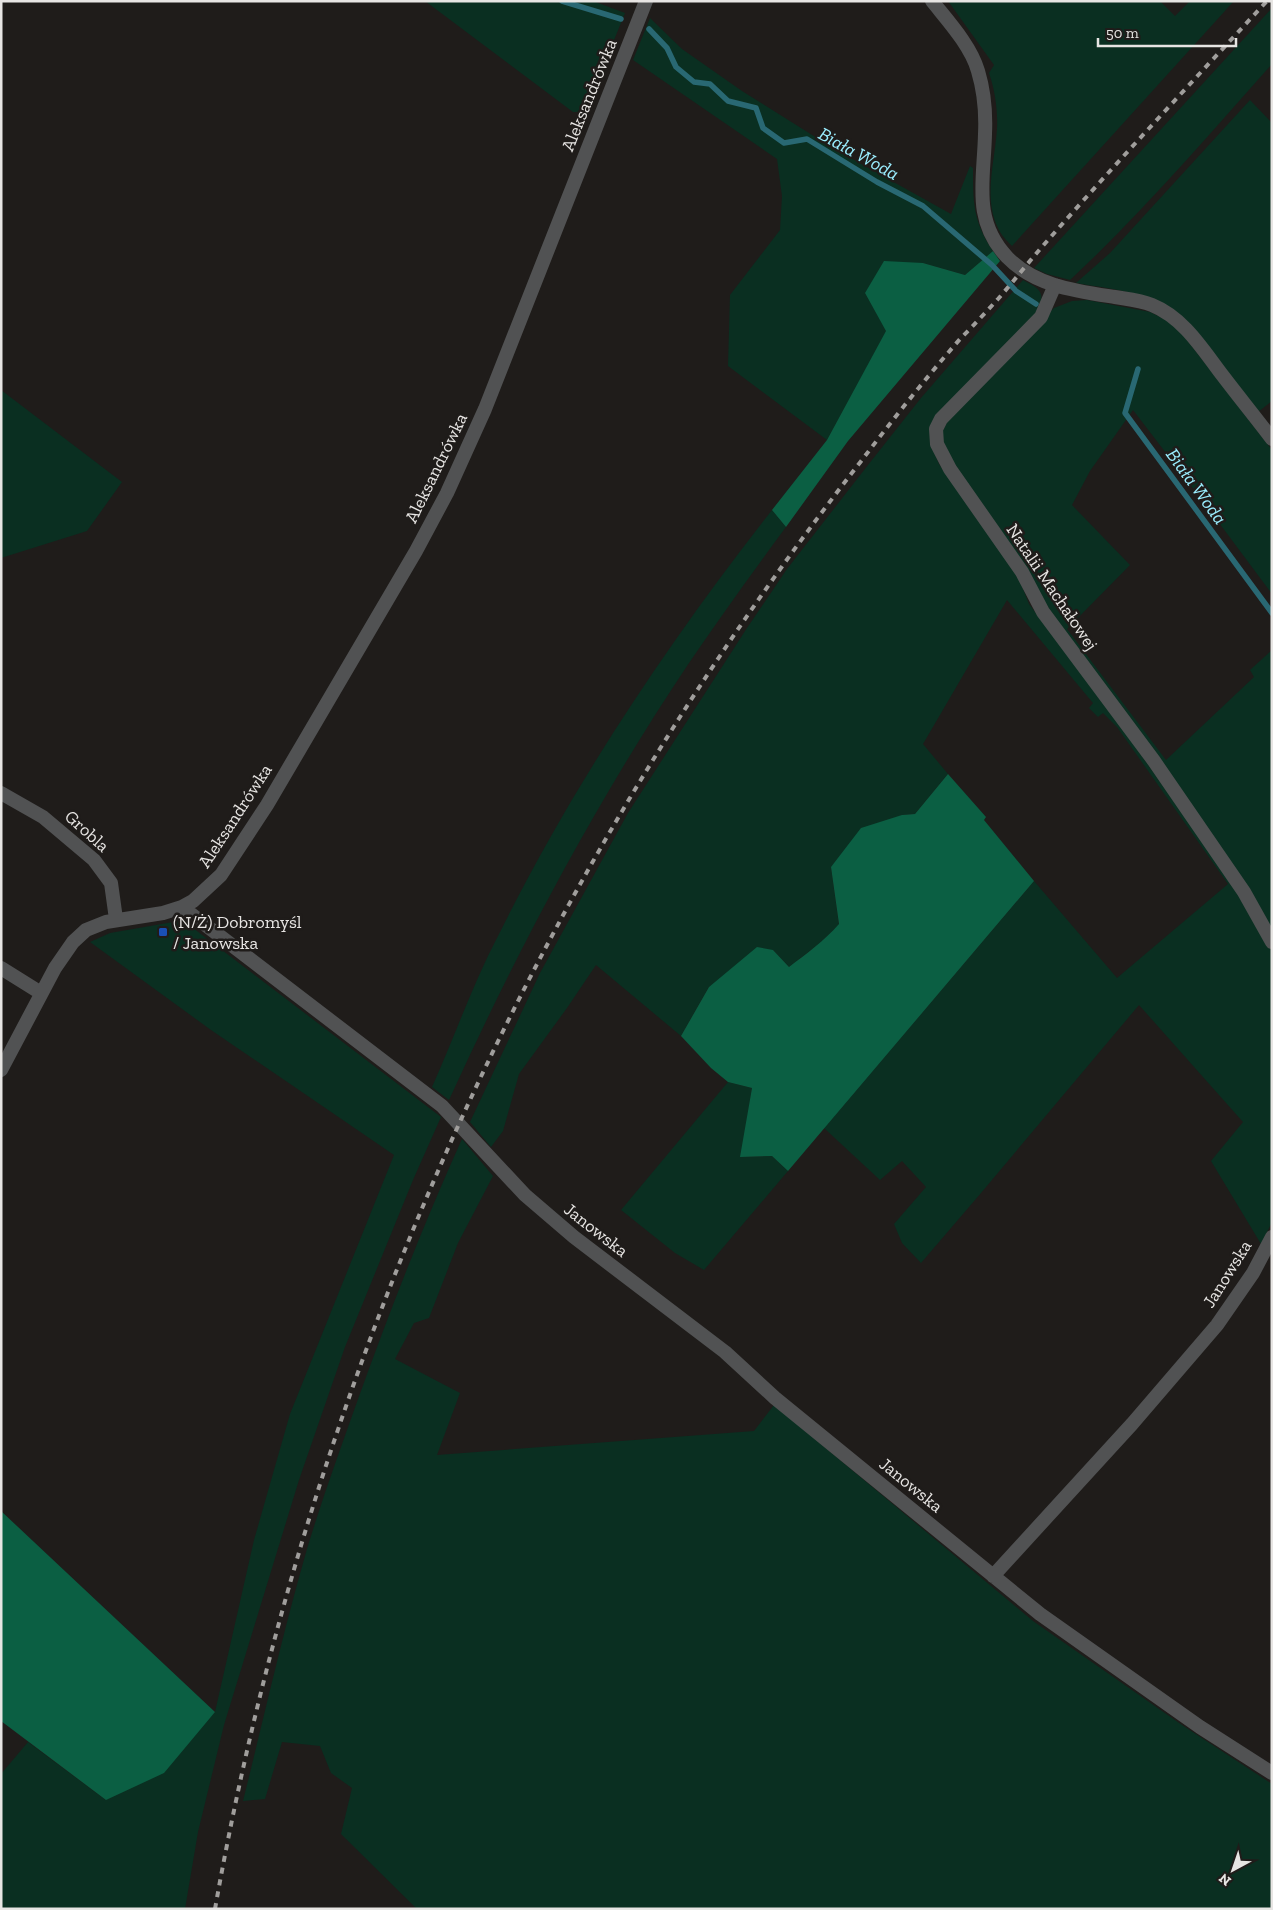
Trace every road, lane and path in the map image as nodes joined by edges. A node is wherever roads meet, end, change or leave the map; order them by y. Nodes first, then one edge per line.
1 (646, 1) edge
2 (932, 1) edge
3 (1055, 285) junction
4 (1272, 440) edge
5 (1, 793) edge
6 (182, 907) junction
7 (116, 919) junction
8 (1272, 942) edge
9 (1, 968) edge
10 (41, 993) junction
11 (1, 1070) edge
12 (1272, 1237) edge
13 (993, 1576) junction
14 (1272, 1773) edge

1 - 6 street, Aleksandrówka
2 - 3 street
3 - 4 street
3 - 8 street, Natalii Machałowej
5 - 7 street, Grobla
6 - 7 street, Aleksandrówka
6 - 13 street, Janowska
7 - 10 street, Aleksandrówka
9 - 10 street
10 - 11 street, Aleksandrówka
12 - 13 street, Janowska
13 - 14 street, Janowska

